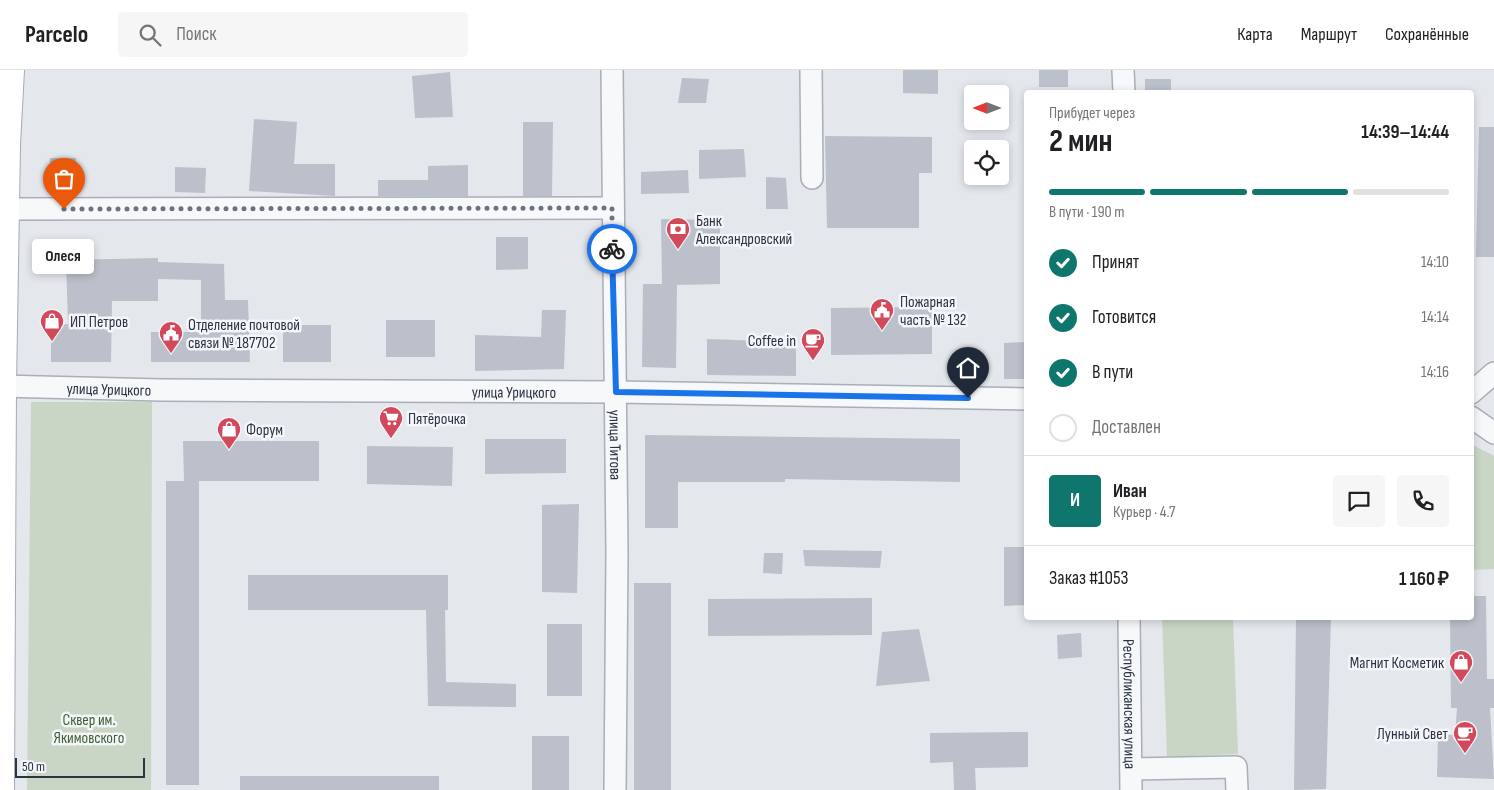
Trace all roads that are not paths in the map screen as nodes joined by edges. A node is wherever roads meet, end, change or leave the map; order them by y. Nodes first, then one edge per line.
1 (612, 70) edge
2 (811, 70) edge
3 (1123, 70) edge
4 (6, 85) edge
5 (1124, 90) edge
6 (812, 178) dead end
7 (612, 208) junction
8 (6, 209) junction
9 (1494, 374) edge
10 (1, 386) edge
11 (1474, 390) edge
12 (616, 392) junction
13 (1024, 399) edge
14 (1474, 419) edge
15 (1494, 434) edge
16 (1129, 620) edge
17 (1130, 769) junction
18 (0, 790) edge
19 (615, 790) edge
20 (1131, 790) edge
21 (1237, 790) edge

1 - 7 street, улица Титова
2 - 6 street
3 - 5 street
4 - 8 main road
7 - 8 street
7 - 12 street, улица Титова
8 - 10 main road
9 - 11 street
10 - 12 street, улица Урицкого
10 - 18 main road
12 - 13 street, улица Урицкого
12 - 19 street, улица Титова
14 - 15 street
16 - 17 street, Республиканская улица
17 - 20 street, Республиканская улица
17 - 21 street

